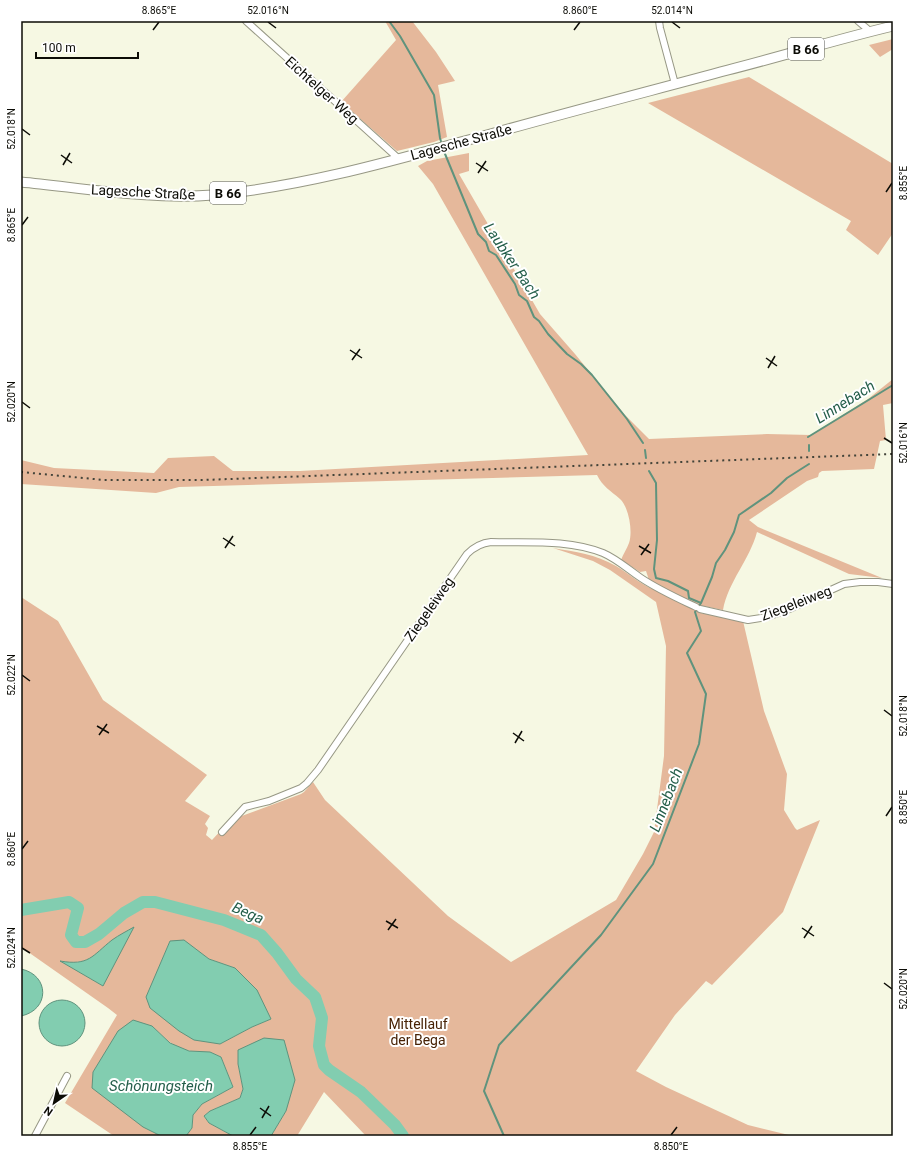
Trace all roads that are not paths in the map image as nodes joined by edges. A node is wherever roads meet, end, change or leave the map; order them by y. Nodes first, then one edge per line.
1 (246, 21) edge
2 (659, 21) edge
3 (858, 21) edge
4 (893, 26) edge
5 (870, 32) junction
6 (675, 84) junction
7 (399, 159) junction
8 (21, 182) edge
9 (893, 584) edge
10 (222, 832) dead end
11 (67, 1076) dead end
12 (35, 1136) edge

1 - 7 street, Eichtelger Weg
2 - 6 street
3 - 5 street
4 - 5 main road, Lagesche Straße / B 66
5 - 6 main road, Lagesche Straße / B 66
6 - 7 main road, Lagesche Straße / B 66
7 - 8 main road, Lagesche Straße / B 66
9 - 10 street, Ziegeleiweg
11 - 12 street

